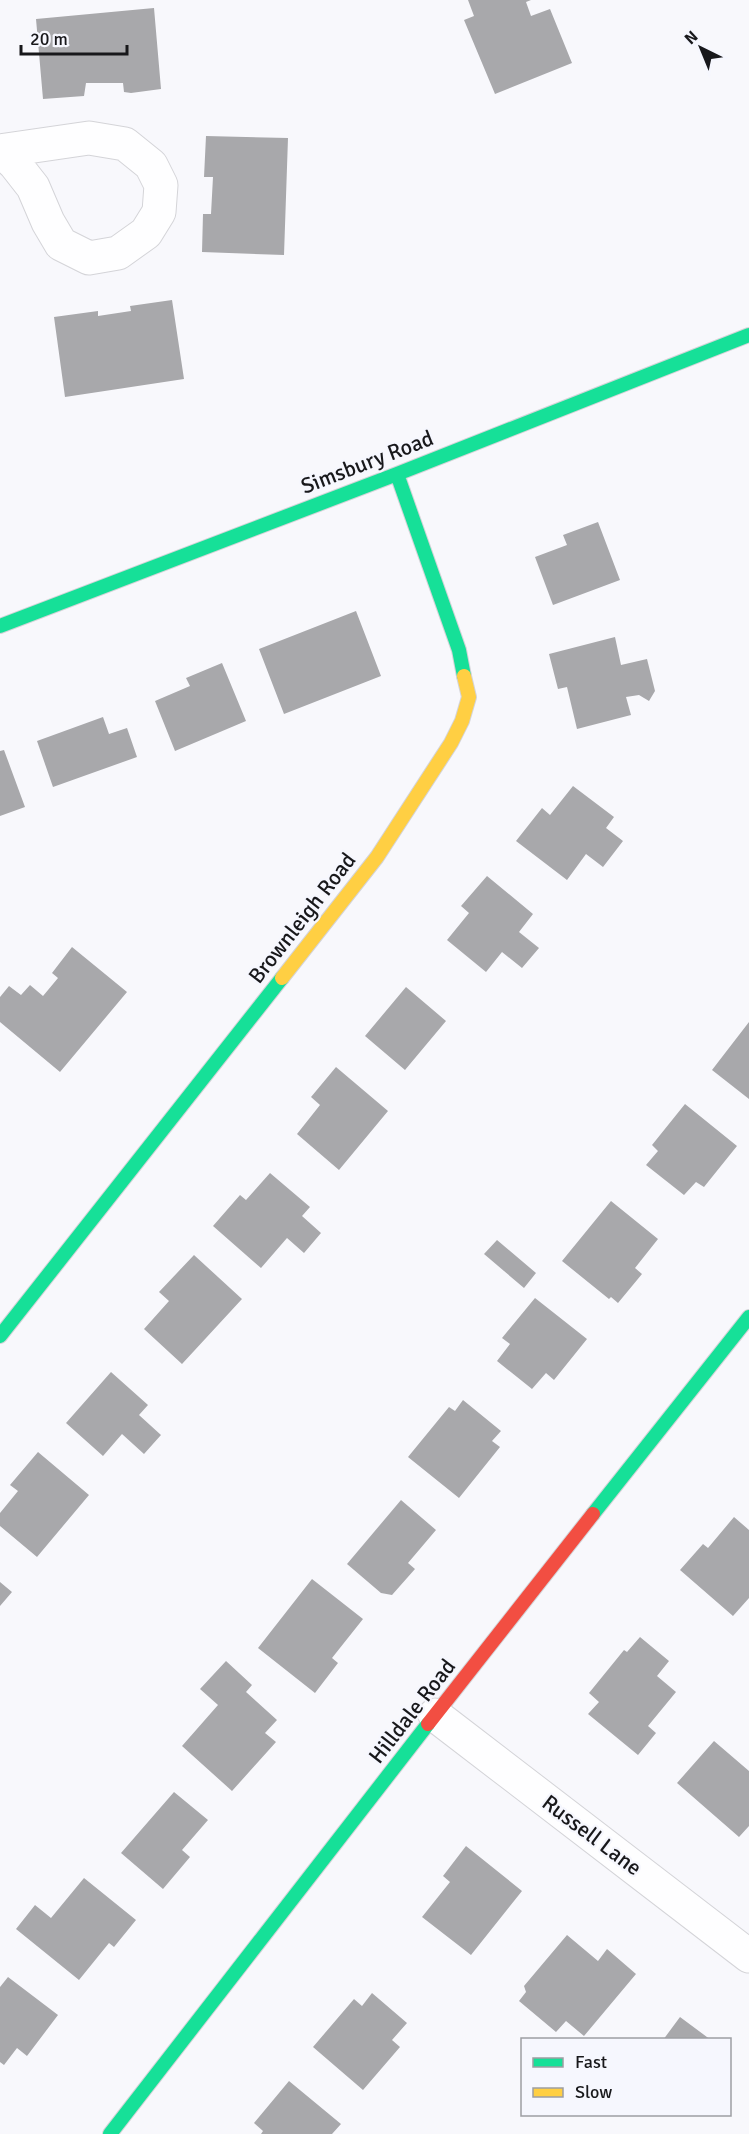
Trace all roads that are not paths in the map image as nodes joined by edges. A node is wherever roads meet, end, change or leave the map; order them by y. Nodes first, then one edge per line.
1 (0, 151) edge
2 (749, 335) edge
3 (397, 474) junction
4 (0, 626) edge
5 (749, 1317) edge
6 (0, 1336) edge
7 (435, 1715) junction
8 (749, 1956) edge
9 (110, 2134) edge

1 - 1 street
2 - 3 street, Simsbury Road
3 - 4 street, Simsbury Road
3 - 6 street, Brownleigh Road
5 - 7 street, Hilldale Road
7 - 8 street, Russell Lane
7 - 9 street, Hilldale Road

